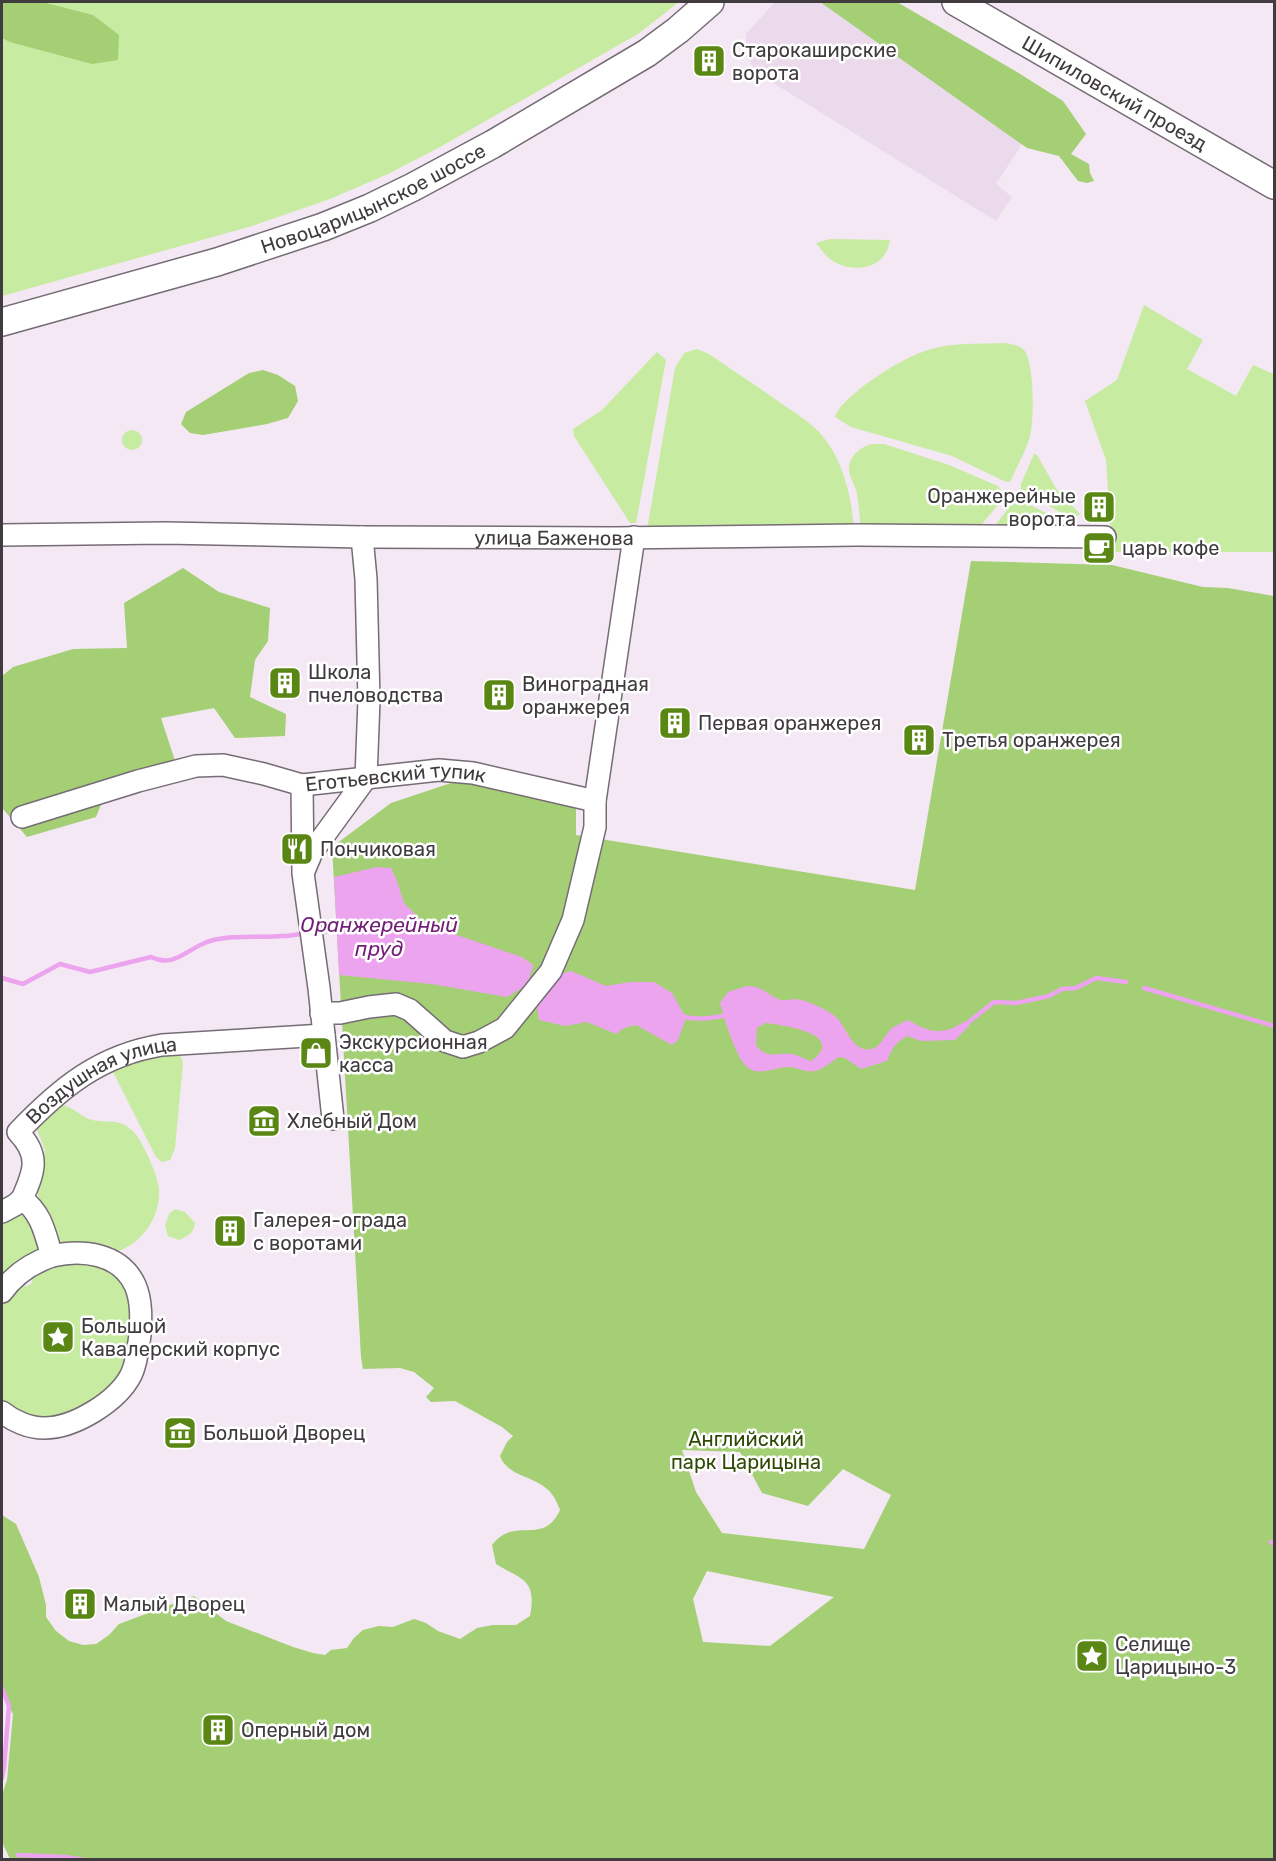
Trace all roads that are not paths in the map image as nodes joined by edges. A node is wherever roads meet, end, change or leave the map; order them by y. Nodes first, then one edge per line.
1 (711, 2) edge
2 (956, 2) edge
3 (1275, 185) edge
4 (2, 322) edge
5 (2, 535) edge
6 (362, 537) junction
7 (634, 537) junction
8 (1105, 537) dead end
9 (366, 778) junction
10 (302, 785) junction
11 (595, 801) junction
12 (22, 817) dead end
13 (304, 872) junction
14 (321, 1013) junction
15 (324, 1035) junction
16 (333, 1119) dead end
17 (10, 1130) edge
18 (22, 1199) junction
19 (2, 1212) edge
20 (51, 1256) junction
21 (2, 1292) edge
22 (2, 1412) edge

1 - 4 main road, Новоцарицынское шоссе
2 - 3 main road, Шипиловский проезд
5 - 6 street, улица Баженова
6 - 7 street, улица Баженова
6 - 9 street
7 - 8 street, улица Баженова
7 - 11 street
9 - 10 street, Еготьевский тупик
9 - 11 street, Еготьевский тупик
9 - 13 street
10 - 12 street, Еготьевский тупик
10 - 13 street
11 - 14 street
13 - 14 street
14 - 15 street
15 - 16 street
15 - 17 street, Воздушная улица
17 - 18 street, Воздушная улица
18 - 19 street
18 - 20 street
20 - 21 street
20 - 22 street

